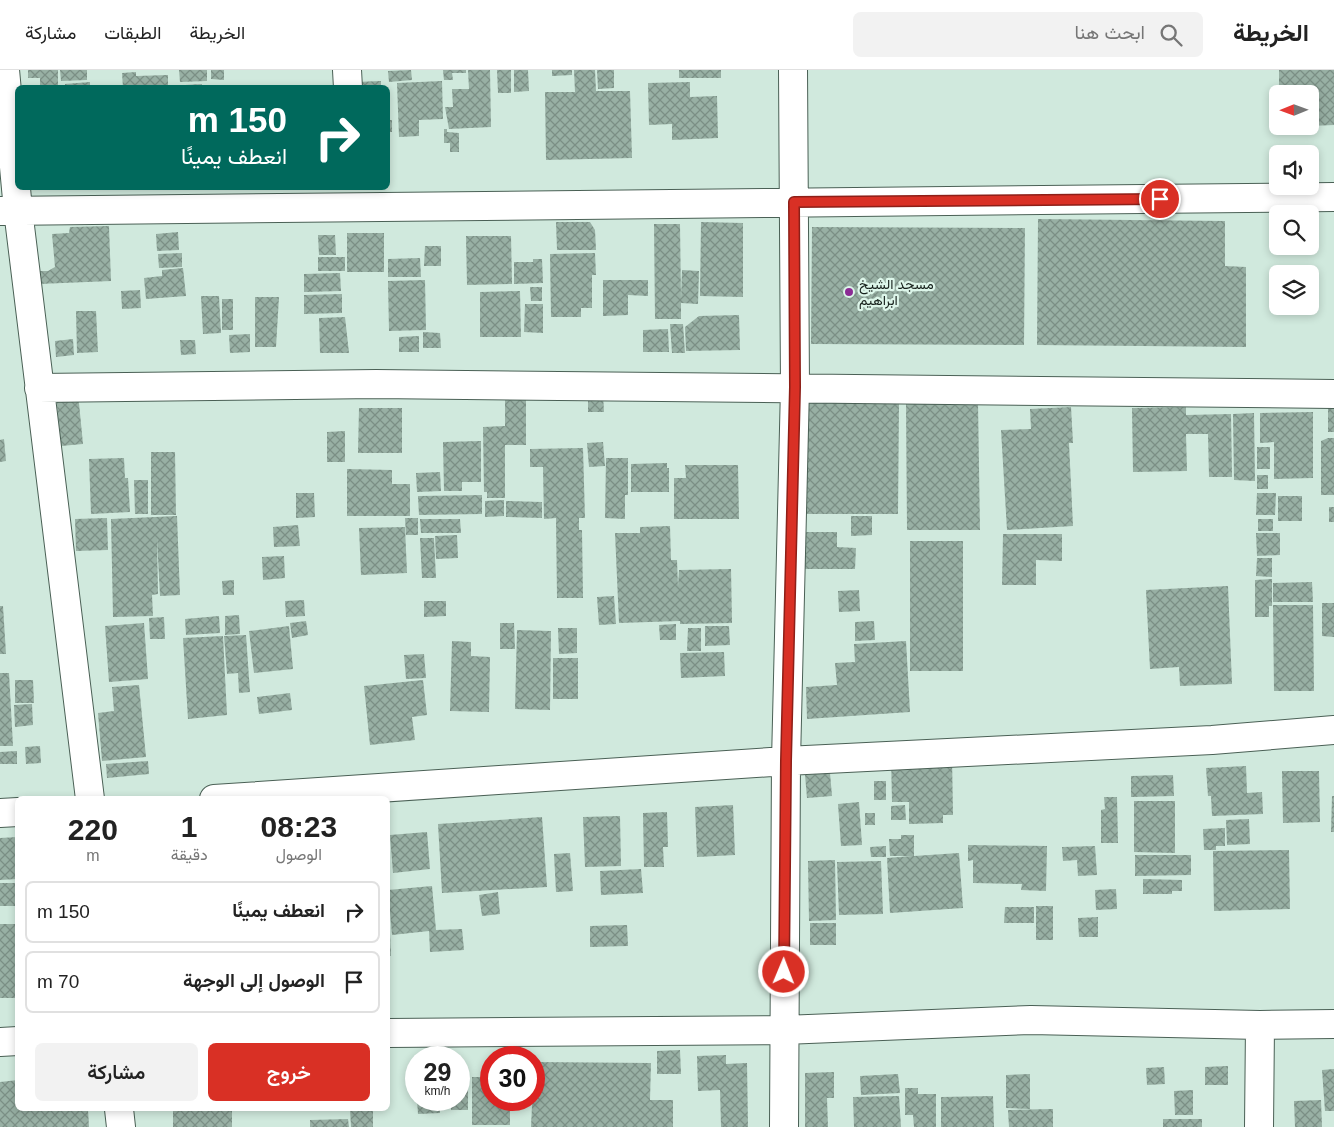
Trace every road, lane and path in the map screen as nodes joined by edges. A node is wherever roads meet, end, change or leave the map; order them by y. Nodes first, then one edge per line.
1 (5, 70) edge
2 (347, 70) edge
3 (793, 70) edge
4 (348, 85) edge
5 (352, 197) edge
6 (1334, 197) edge
7 (794, 202) junction
8 (9, 211) edge
9 (795, 387) junction
10 (39, 388) junction
11 (1334, 394) edge
12 (1334, 730) edge
13 (786, 761) junction
14 (90, 796) edge
15 (259, 796) edge
16 (15, 812) edge
17 (0, 813) edge
18 (1334, 1024) edge
19 (1260, 1025) junction
20 (784, 1030) junction
21 (390, 1033) edge
22 (15, 1041) edge
23 (0, 1042) edge
24 (120, 1111) edge
25 (121, 1127) edge
26 (784, 1127) edge
27 (1259, 1127) edge

1 - 8 street
2 - 4 street
3 - 7 street
5 - 7 street
5 - 8 street
6 - 7 street
7 - 9 street
8 - 10 street
9 - 10 street
9 - 11 street
9 - 13 street
10 - 14 street
12 - 13 street
13 - 15 street
13 - 20 street
16 - 17 street
18 - 19 street
19 - 20 street
19 - 27 street
20 - 21 street
20 - 26 street
22 - 23 street
24 - 25 street

